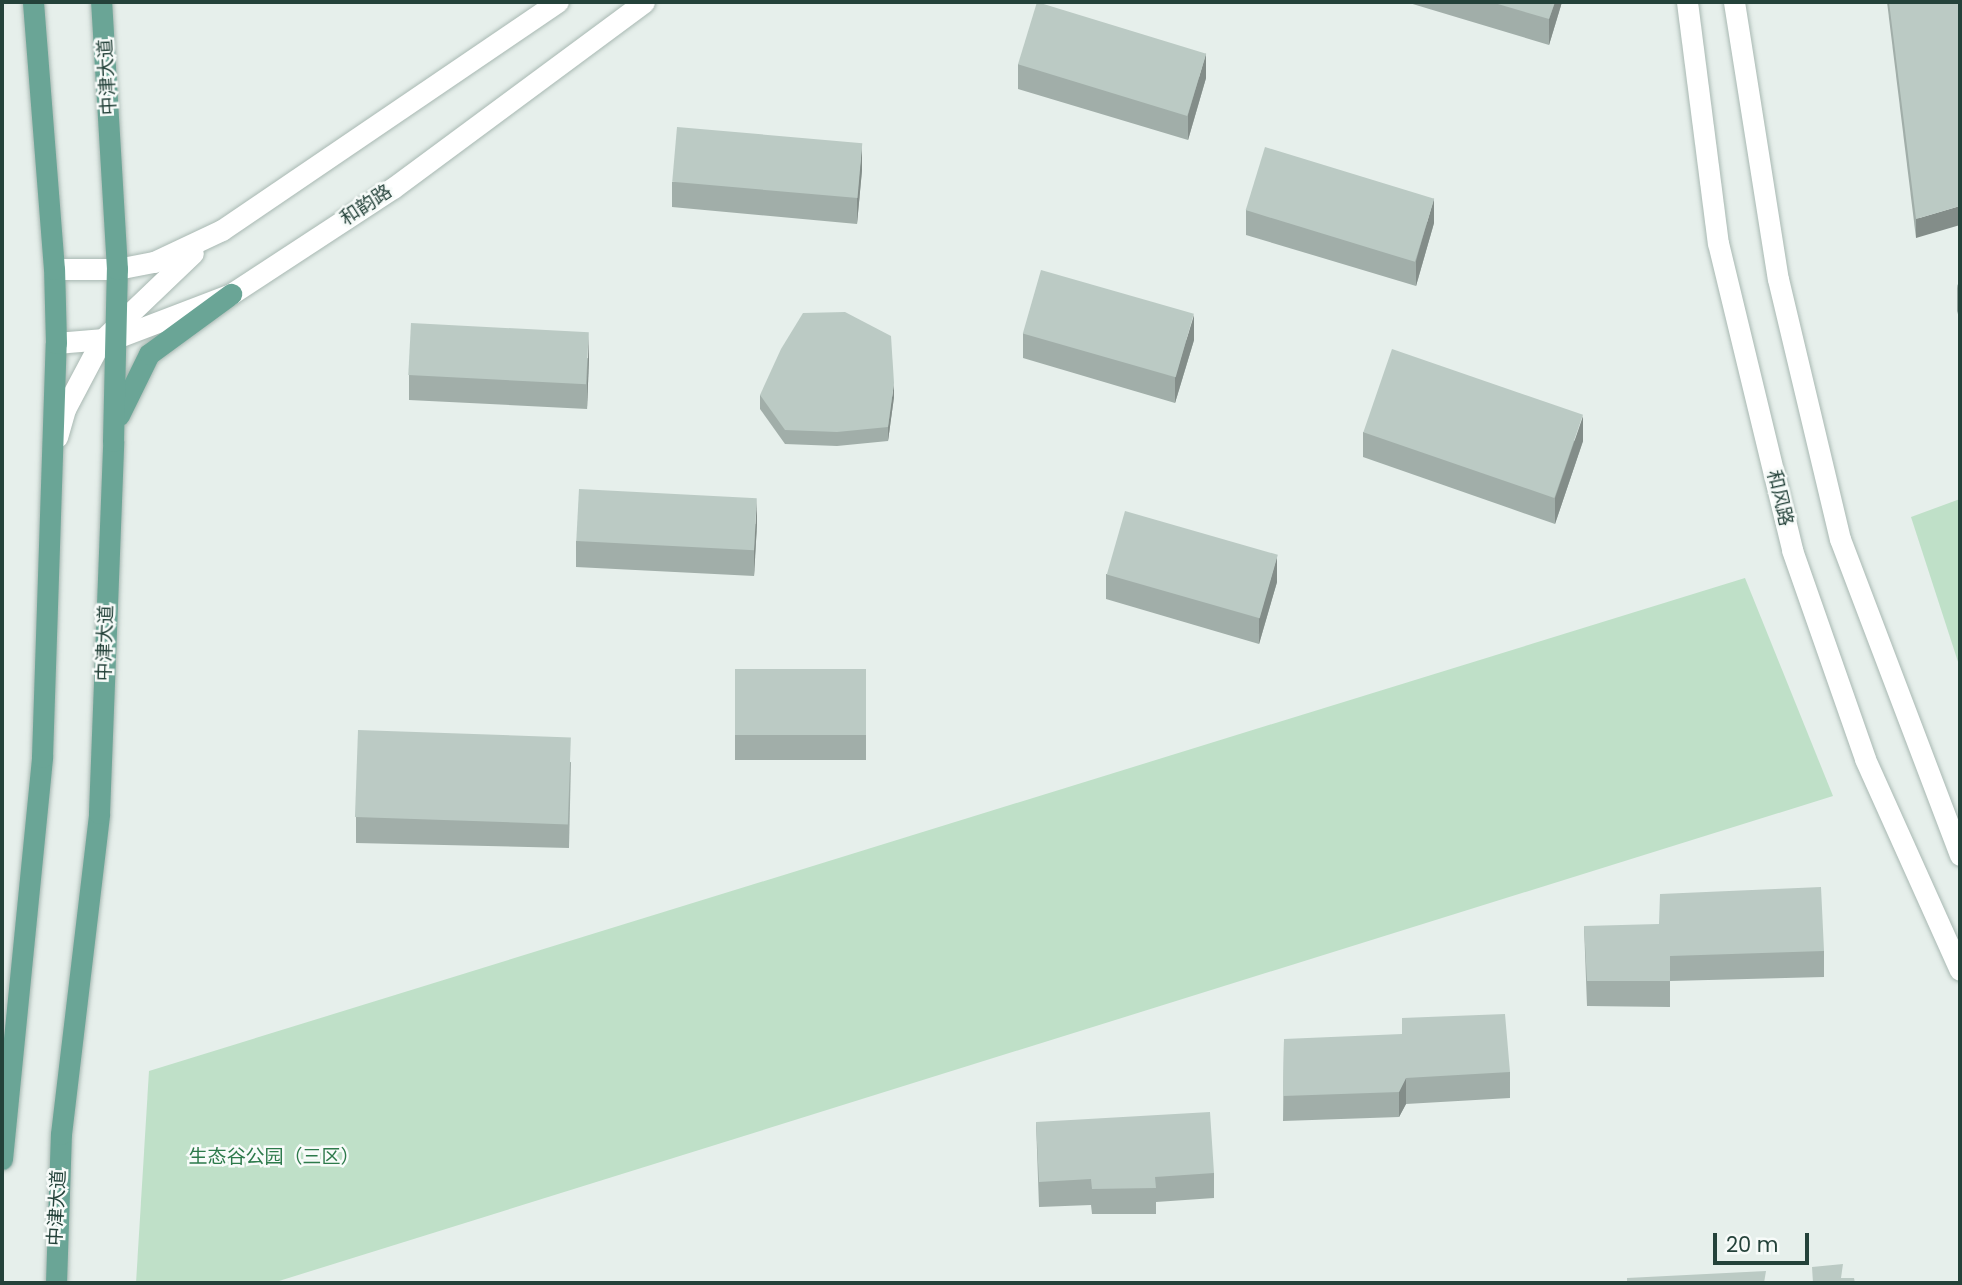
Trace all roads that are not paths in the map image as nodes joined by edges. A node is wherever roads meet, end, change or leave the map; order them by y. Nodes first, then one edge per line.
1 (33, 2) edge
2 (101, 2) edge
3 (558, 2) edge
4 (644, 2) edge
5 (1687, 2) edge
6 (1734, 2) edge
7 (222, 230) junction
8 (117, 268) junction
9 (54, 269) junction
10 (230, 294) junction
11 (111, 334) junction
12 (56, 343) junction
13 (113, 441) junction
14 (51, 453) junction
15 (1960, 855) edge
16 (1960, 970) edge
17 (2, 1159) edge
18 (56, 1283) edge

1 - 9 main road
2 - 8 main road, 中津大道
3 - 7 street
4 - 10 street, 和韵路
5 - 16 street, 和风路
6 - 15 street
7 - 8 street
7 - 11 street
8 - 9 street
8 - 11 main road, 中津大道
9 - 12 main road
10 - 11 street, 和韵路
10 - 13 main road
11 - 12 street, 和韵路
11 - 13 main road, 中津大道
11 - 14 street
12 - 14 main road
13 - 18 main road, 中津大道
14 - 17 main road

